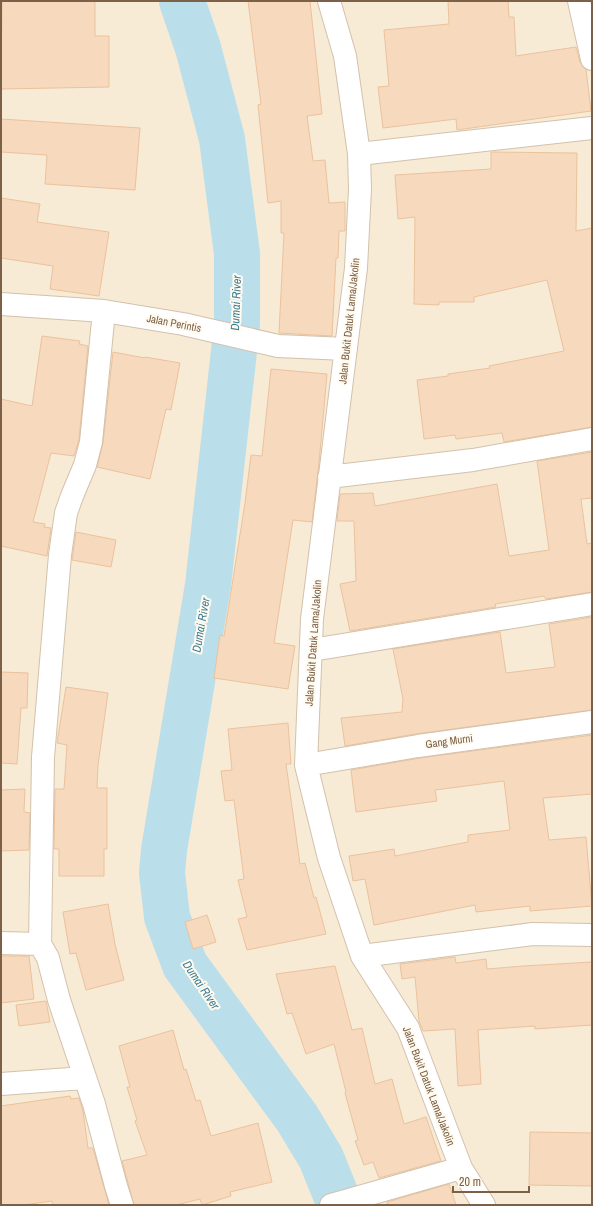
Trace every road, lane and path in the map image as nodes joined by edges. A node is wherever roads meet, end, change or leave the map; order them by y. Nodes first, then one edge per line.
1 (329, 1) edge
2 (579, 1) edge
3 (592, 59) edge
4 (592, 128) edge
5 (359, 154) junction
6 (1, 304) edge
7 (104, 311) junction
8 (346, 349) junction
9 (592, 439) edge
10 (329, 477) junction
11 (592, 604) edge
12 (312, 650) junction
13 (592, 722) edge
14 (306, 764) junction
15 (592, 935) edge
16 (1, 943) edge
17 (40, 944) junction
18 (362, 956) junction
19 (84, 1078) junction
20 (1, 1084) edge
21 (461, 1168) junction
22 (122, 1205) edge
23 (331, 1205) edge
24 (484, 1205) edge

1 - 5 street, Jalan Bukit Datuk Lama/Jakolin
2 - 3 street
4 - 5 street
5 - 8 street, Jalan Bukit Datuk Lama/Jakolin
6 - 7 street, Jalan Perintis
7 - 8 street, Jalan Perintis
7 - 17 street
8 - 10 street, Jalan Bukit Datuk Lama/Jakolin
9 - 10 street
10 - 12 street, Jalan Bukit Datuk Lama/Jakolin
11 - 12 street
12 - 14 street, Jalan Bukit Datuk Lama/Jakolin
13 - 14 street, Gang Murni
14 - 18 street, Jalan Bukit Datuk Lama/Jakolin
15 - 18 street
16 - 17 street
17 - 19 street
18 - 21 street, Jalan Bukit Datuk Lama/Jakolin
19 - 20 street
19 - 22 street
21 - 23 street
21 - 24 street, Jalan Bukit Datuk Lama/Jakolin

